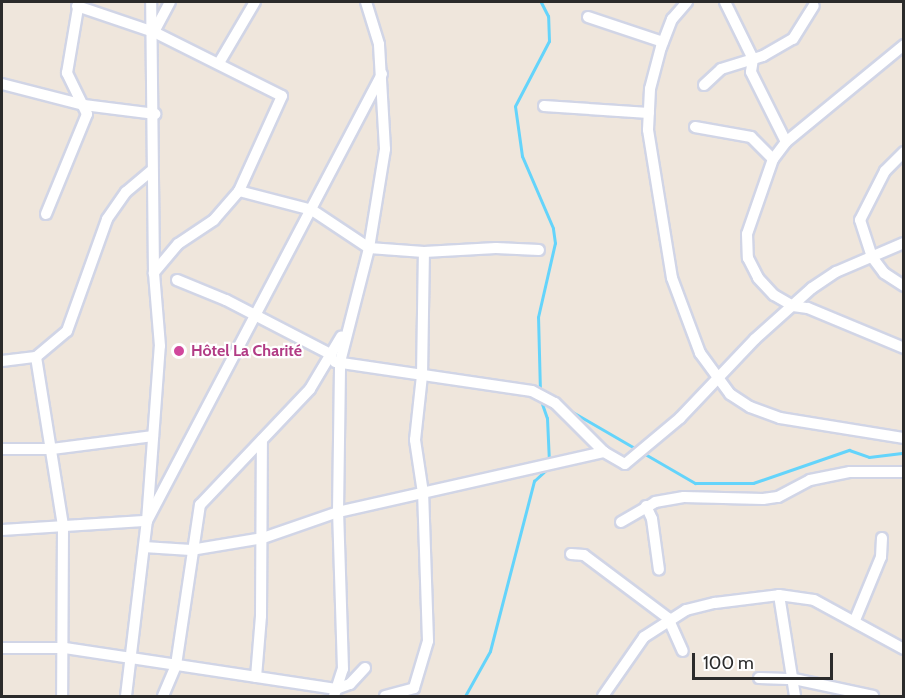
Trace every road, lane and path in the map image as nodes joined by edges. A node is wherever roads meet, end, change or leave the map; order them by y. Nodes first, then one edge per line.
1 (151, 2) edge
2 (170, 2) edge
3 (255, 2) edge
4 (366, 2) edge
5 (687, 2) edge
6 (725, 2) edge
7 (78, 4) edge
8 (814, 6) dead end
9 (588, 17) dead end
10 (154, 32) junction
11 (663, 42) junction
12 (903, 45) edge
13 (753, 59) junction
14 (219, 63) junction
15 (382, 73) junction
16 (2, 84) edge
17 (704, 86) dead end
18 (84, 105) junction
19 (544, 106) dead end
20 (649, 112) junction
21 (155, 114) junction
22 (695, 127) dead end
23 (786, 142) junction
24 (903, 152) edge
25 (773, 159) junction
26 (152, 170) junction
27 (239, 191) junction
28 (312, 210) junction
29 (46, 214) dead end
30 (903, 243) edge
31 (369, 248) junction
32 (539, 250) dead end
33 (424, 252) junction
34 (872, 257) junction
35 (154, 273) junction
36 (177, 280) dead end
37 (903, 286) edge
38 (793, 306) junction
39 (256, 315) junction
40 (903, 348) edge
41 (36, 357) junction
42 (334, 360) junction
43 (2, 361) edge
44 (422, 376) junction
45 (717, 380) junction
46 (153, 436) junction
47 (903, 438) edge
48 (262, 440) junction
49 (2, 449) edge
50 (52, 449) junction
51 (604, 453) junction
52 (903, 472) edge
53 (423, 493) junction
54 (646, 506) junction
55 (338, 512) junction
56 (147, 521) junction
57 (621, 522) dead end
58 (63, 526) junction
59 (2, 530) edge
60 (263, 538) junction
61 (882, 538) dead end
62 (144, 547) junction
63 (191, 550) junction
64 (571, 554) dead end
65 (659, 570) dead end
66 (779, 596) junction
67 (668, 618) junction
68 (855, 620) junction
69 (2, 648) edge
70 (65, 648) junction
71 (903, 649) edge
72 (682, 651) dead end
73 (130, 657) junction
74 (176, 665) junction
75 (365, 668) dead end
76 (256, 677) junction
77 (759, 678) dead end
78 (794, 680) junction
79 (335, 693) edge
80 (62, 696) edge
81 (126, 696) edge
82 (163, 696) edge
83 (385, 696) edge
84 (603, 696) edge
85 (795, 696) edge
86 (873, 696) edge

1 - 10 street
2 - 10 street
3 - 14 street
4 - 15 street
5 - 11 street
6 - 13 street
7 - 10 street
7 - 18 street
8 - 13 street
9 - 11 street
10 - 14 street
10 - 21 street
11 - 20 street
12 - 23 street
13 - 17 street
13 - 23 street
14 - 27 street
15 - 28 street
15 - 31 street
16 - 18 street
18 - 21 street
18 - 29 street
19 - 20 street
20 - 45 street
21 - 26 street
22 - 25 street
23 - 25 street
24 - 34 street
25 - 38 street
26 - 35 street
26 - 41 street
27 - 28 street
27 - 35 street
28 - 31 street
28 - 39 street
30 - 34 street
31 - 33 street
31 - 42 street
32 - 33 street
33 - 44 street
34 - 37 street
34 - 38 street
35 - 46 street
36 - 39 street
38 - 40 street
38 - 45 street
39 - 42 street
39 - 56 street
41 - 43 street
41 - 50 street
42 - 44 street
42 - 48 street
42 - 55 street
44 - 51 street
44 - 53 street
45 - 47 street
45 - 51 street
46 - 50 street
46 - 56 street
48 - 60 street
48 - 63 street
49 - 50 street
50 - 58 street
51 - 53 street
52 - 54 street
53 - 55 street
53 - 83 street
54 - 57 street
54 - 65 street
55 - 60 street
55 - 79 street
56 - 58 street
56 - 62 street
58 - 59 street
58 - 70 street
60 - 63 street
60 - 76 street
61 - 68 street
62 - 63 street
62 - 73 street
63 - 74 street
64 - 67 street
66 - 67 street
66 - 68 street
66 - 78 street
67 - 72 street
67 - 84 street
68 - 71 street
69 - 70 street
70 - 73 street
70 - 80 street
73 - 74 street
73 - 81 street
74 - 76 street
74 - 82 street
75 - 79 street
76 - 79 street
77 - 78 street
78 - 85 street
78 - 86 street

